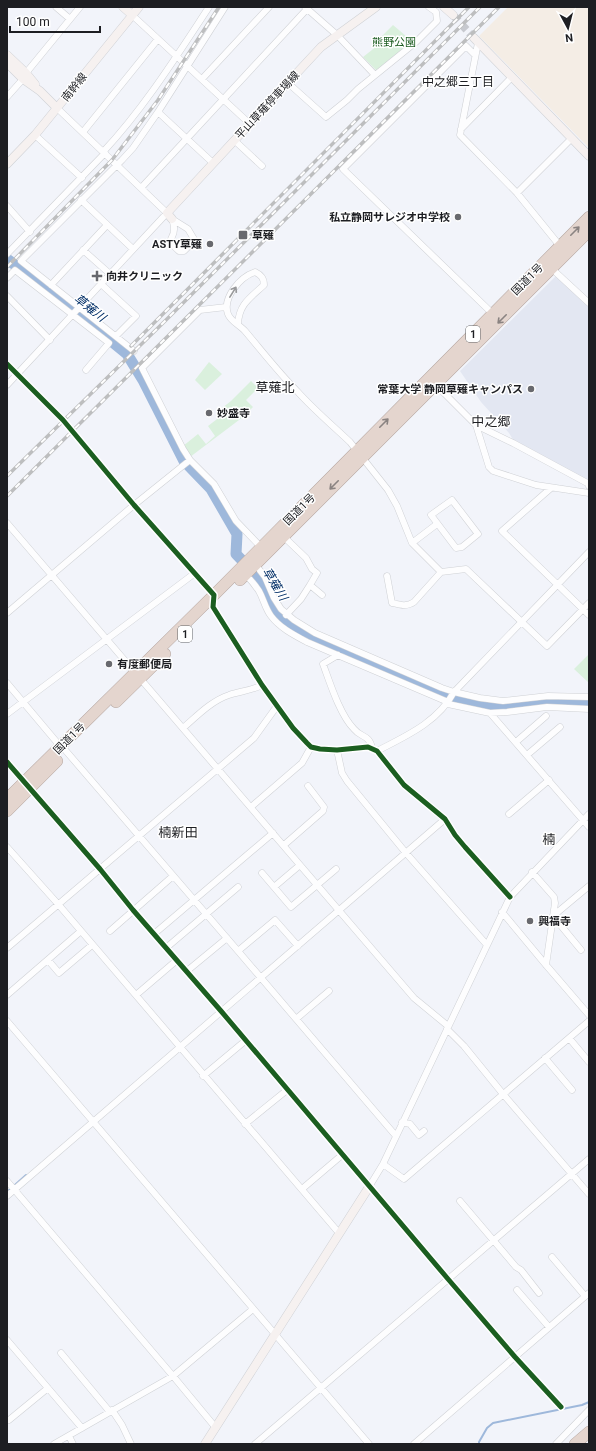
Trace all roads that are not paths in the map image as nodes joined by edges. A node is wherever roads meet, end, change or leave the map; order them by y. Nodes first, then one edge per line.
1 (56, 7) edge
2 (80, 7) edge
3 (122, 7) edge
4 (138, 7) edge
5 (208, 7) edge
6 (225, 7) edge
7 (269, 7) edge
8 (376, 7) edge
9 (429, 7) edge
10 (444, 7) edge
11 (306, 8) edge
12 (132, 15) junction
13 (453, 15) tunnel mouth
14 (70, 19) junction
15 (337, 35) junction
16 (158, 39) junction
17 (476, 41) joint
18 (7, 55) edge
19 (475, 55) junction
20 (177, 56) junction
21 (7, 64) edge
22 (187, 66) junction
23 (375, 75) junction
24 (25, 76) junction
25 (512, 77) junction
26 (202, 79) junction
27 (288, 83) junction
28 (7, 97) edge
29 (223, 99) junction
30 (57, 108) junction
31 (158, 112) junction
32 (250, 124) junction
33 (461, 129) junction
34 (83, 132) junction
35 (35, 134) junction
36 (186, 138) junction
37 (571, 138) junction
38 (234, 140) junction
39 (104, 153) junction
40 (589, 156) edge
41 (213, 163) junction
42 (7, 164) edge
43 (117, 165) junction
44 (262, 166) dead end
45 (82, 178) junction
46 (141, 188) junction
47 (517, 193) junction
48 (81, 200) junction
49 (7, 206) edge
50 (170, 216) junction
51 (589, 217) edge
52 (107, 225) junction
53 (589, 231) edge
54 (30, 232) junction
55 (560, 246) junction
56 (133, 249) junction
57 (83, 250) junction
58 (7, 254) edge
59 (548, 266) junction
60 (110, 274) junction
61 (7, 278) edge
62 (101, 284) junction
63 (51, 285) junction
64 (7, 296) edge
65 (589, 303) edge
66 (226, 307) junction
67 (80, 308) junction
68 (493, 314) junction
69 (73, 315) junction
70 (238, 324) junction
71 (116, 336) junction
72 (50, 340) junction
73 (134, 351) dead end
74 (7, 364) edge
75 (86, 370) dead end
76 (18, 375) junction
77 (7, 385) edge
78 (436, 385) junction
79 (476, 425) junction
80 (360, 454) junction
81 (190, 460) junction
82 (589, 486) edge
83 (552, 488) junction
84 (589, 493) edge
85 (134, 504) junction
86 (7, 523) edge
87 (437, 524) junction
88 (284, 536) junction
89 (412, 543) junction
90 (261, 547) junction
91 (589, 552) edge
92 (255, 564) junction
93 (441, 572) junction
94 (195, 573) junction
95 (52, 574) junction
96 (245, 574) junction
97 (387, 576) dead end
98 (557, 584) junction
99 (310, 585) junction
100 (214, 595) junction
101 (322, 595) dead end
102 (589, 603) edge
103 (213, 607) junction
104 (583, 609) junction
105 (7, 613) edge
106 (286, 615) junction
107 (589, 615) edge
108 (522, 622) junction
109 (107, 639) junction
110 (338, 655) junction
111 (367, 656) junction
112 (363, 666) junction
113 (138, 675) junction
114 (7, 683) edge
115 (262, 685) junction
116 (454, 692) junction
117 (589, 697) edge
118 (23, 702) junction
119 (448, 703) junction
120 (277, 706) junction
121 (589, 708) edge
122 (490, 713) junction
123 (7, 714) edge
124 (546, 716) dead end
125 (560, 727) dead end
126 (183, 728) junction
127 (516, 742) junction
128 (312, 747) junction
129 (63, 749) junction
130 (375, 749) junction
131 (337, 750) junction
132 (526, 755) junction
133 (7, 762) edge
134 (218, 768) junction
135 (549, 780) junction
136 (27, 785) junction
137 (308, 786) dead end
138 (7, 799) edge
139 (251, 807) junction
140 (7, 811) edge
141 (509, 814) dead end
142 (589, 814) edge
143 (445, 819) junction
144 (583, 820) junction
145 (589, 827) edge
146 (273, 833) junction
147 (138, 836) junction
148 (284, 845) junction
149 (7, 846) edge
150 (406, 853) junction
151 (300, 865) junction
152 (100, 869) junction
153 (336, 869) dead end
154 (532, 872) junction
155 (262, 873) dead end
156 (173, 876) junction
157 (317, 885) junction
158 (589, 886) edge
159 (238, 887) dead end
160 (274, 887) junction
161 (510, 897) junction
162 (194, 900) junction
163 (58, 904) junction
164 (134, 910) junction
165 (339, 910) junction
166 (502, 912) junction
167 (206, 914) junction
168 (553, 916) junction
169 (81, 931) junction
170 (110, 931) dead end
171 (154, 934) junction
172 (227, 938) junction
173 (92, 945) junction
174 (487, 945) junction
175 (298, 946) junction
176 (7, 948) edge
177 (166, 948) junction
178 (238, 950) junction
179 (581, 950) dead end
180 (48, 960) junction
181 (177, 960) junction
182 (546, 965) junction
183 (187, 971) junction
184 (261, 978) junction
185 (329, 991) dead end
186 (7, 995) edge
187 (136, 995) junction
188 (221, 1011) junction
189 (589, 1015) edge
190 (296, 1019) junction
191 (7, 1021) edge
192 (589, 1021) edge
193 (447, 1028) junction
194 (569, 1038) junction
195 (245, 1041) junction
196 (180, 1047) junction
197 (545, 1058) junction
198 (589, 1062) edge
199 (203, 1076) junction
200 (286, 1090) junction
201 (572, 1090) dead end
202 (503, 1094) junction
203 (94, 1122) junction
204 (402, 1122) junction
205 (245, 1124) junction
206 (424, 1131) dead end
207 (396, 1136) junction
208 (342, 1155) junction
209 (589, 1159) edge
210 (383, 1164) junction
211 (572, 1173) junction
212 (7, 1181) edge
213 (369, 1187) junction
214 (302, 1189) junction
215 (14, 1190) junction
216 (589, 1194) edge
217 (7, 1196) edge
218 (460, 1201) dead end
219 (340, 1233) junction
220 (493, 1240) junction
221 (552, 1257) dead end
222 (448, 1279) junction
223 (517, 1290) dead end
224 (539, 1293) dead end
225 (587, 1295) edge
226 (253, 1309) junction
227 (549, 1327) junction
228 (274, 1335) junction
229 (7, 1340) edge
230 (61, 1353) dead end
231 (515, 1357) junction
232 (173, 1376) junction
233 (48, 1388) junction
234 (321, 1388) junction
235 (561, 1407) dead end
236 (589, 1410) edge
237 (111, 1411) junction
238 (10, 1420) dead end
239 (82, 1428) junction
240 (216, 1428) junction
241 (589, 1432) edge
242 (68, 1436) junction
243 (54, 1444) edge
244 (73, 1444) edge
245 (131, 1444) edge
246 (205, 1444) edge
247 (255, 1444) edge
248 (369, 1444) edge
249 (414, 1444) edge
250 (556, 1444) edge
251 (575, 1444) edge

1 - 14 street
2 - 14 street
3 - 12 main road
4 - 12 main road, 南幹線
5 - 20 street
6 - 22 street
7 - 26 street
8 - 15 main road, 平山草薙停車場線
9 - 23 street
10 - 13 main road
11 - 15 street
11 - 29 street
12 - 16 street
12 - 30 main road, 南幹線
14 - 24 street
15 - 23 street
15 - 27 main road, 平山草薙停車場線
16 - 20 street
16 - 34 street
17 - 19 street
17 - 25 main road
18 - 24 main road
19 - 33 street
19 - 68 street
20 - 22 street
20 - 39 street
21 - 24 main road
22 - 26 street
22 - 31 street
23 - 27 street
24 - 28 street
24 - 30 main road
25 - 33 street
25 - 37 main road
26 - 29 street
27 - 32 main road, 平山草薙停車場線
29 - 32 street
29 - 36 street
30 - 34 street
30 - 35 main road, 南幹線
31 - 36 street
31 - 43 street
32 - 38 main road, 平山草薙停車場線
33 - 47 street
34 - 39 street
35 - 42 main road, 南幹線
35 - 45 street
36 - 41 street
36 - 46 street
37 - 40 main road
37 - 47 street
38 - 41 main road, 平山草薙停車場線
38 - 44 street
39 - 43 street
39 - 45 street
41 - 50 main road, 平山草薙停車場線
43 - 46 street
43 - 48 street
45 - 54 street
46 - 50 street
47 - 55 street
48 - 52 street
48 - 63 street
49 - 54 street
50 - 50 street
50 - 56 street
55 -> 51 highway, 国道1号 / 1
52 - 56 street
52 - 57 street
53 - 59 highway, 国道1号 / 1
54 - 58 street
55 - 59 highway, 国道1号 / 1
56 - 60 street
57 - 60 street
57 - 63 street
59 - 65 street
59 - 68 highway, 国道1号 / 1
59 -> 78 highway, 国道1号 / 1
60 - 62 street
61 - 69 street
62 - 67 street
62 - 71 street
63 - 67 street
64 - 72 street
66 - 70 street
66 -> 70 street
66 - 81 street
67 - 69 street
67 - 71 street
80 -> 68 highway, 国道1号 / 1
69 - 72 street
69 - 75 street
70 - 80 street
71 - 73 street
72 - 76 street
74 - 76 street
76 - 77 street
76 - 85 street
78 - 79 street
78 - 80 highway, 国道1号 / 1
79 - 82 street
79 - 83 street
80 -> 88 highway, 国道1号 / 1
80 - 89 street
80 - 90 highway, 国道1号 / 1
81 - 85 street
81 - 90 street
83 - 84 street
83 - 98 street
85 - 94 street
85 - 95 street
86 - 95 street
87 - 87 street
87 - 89 street
88 - 92 highway, 国道1号 / 1
88 - 99 street
89 - 93 street
90 - 100 highway, 国道1号 / 1
91 - 98 street
92 - 96 highway, 国道1号 / 1
92 - 106 street
93 - 97 street
93 - 108 street
94 - 100 street
94 - 109 street
95 - 105 street
95 - 109 street
96 - 103 highway, 国道1号 / 1
96 - 110 street
98 - 104 street
98 - 108 street
99 - 101 street
99 - 106 street
100 - 103 street
100 - 113 highway, 国道1号 / 1
102 - 104 street
103 - 113 highway, 国道1号 / 1
103 - 115 street
104 - 107 street
104 - 108 street
106 - 111 street
108 - 116 street
109 - 113 street
109 - 118 street
110 - 112 street
110 - 130 street
111 - 112 street
111 - 116 street
112 - 119 street
113 - 126 street
113 - 129 highway, 国道1号 / 1
114 - 118 street
115 - 120 street
115 - 126 street
116 - 117 street
116 - 119 street
118 - 123 street
118 - 129 street
119 - 122 street
119 - 130 street
120 - 128 street
120 - 134 street
121 - 122 street
122 - 127 street
124 - 127 street
125 - 132 street
126 - 134 street
127 - 132 street
128 - 131 street
128 - 139 street
129 - 136 highway, 国道1号 / 1
129 - 147 street
130 - 131 street
130 - 143 street
131 - 150 street
132 - 135 street
133 - 136 street
134 - 139 street
134 - 147 street
135 - 141 street
135 - 144 street
136 - 138 highway, 国道1号 / 1
136 - 140 highway, 国道1号 / 1
136 - 152 street
137 - 148 street
139 - 146 street
142 - 144 street
143 - 150 street
143 - 161 street
144 - 145 street
144 - 154 street
146 - 148 street
146 - 162 street
147 - 152 street
147 - 156 street
148 - 151 street
149 - 163 street
150 - 165 street
150 - 174 street
151 - 157 street
151 - 160 street
152 - 163 street
152 - 164 street
153 - 157 street
154 - 161 street
154 - 168 street
155 - 160 street
156 - 162 street
156 - 164 street
157 - 160 street
157 - 165 street
158 - 168 street
159 - 167 street
161 - 166 street
162 - 167 street
162 - 171 street
163 - 169 street
163 - 176 street
164 - 170 street
164 - 171 street
165 - 175 street
165 - 193 street
166 - 174 street
166 - 182 street
167 - 172 street
167 - 177 street
168 - 179 street
168 - 182 street
169 - 173 street
169 - 180 street
171 - 177 street
172 - 178 street
172 - 183 street
173 - 180 street
173 - 187 street
174 - 193 street
175 - 178 street
175 - 184 street
177 - 181 street
178 - 184 street
180 - 186 street
181 - 183 street
181 - 187 street
182 - 189 street
183 - 188 street
184 - 188 street
184 - 190 street
185 - 190 street
187 - 196 street
188 - 195 street
188 - 196 street
190 - 207 street
191 - 203 street
192 - 194 street
193 - 202 street
193 - 204 street
194 - 197 street
194 - 198 street
195 - 199 street
195 - 200 street
196 - 199 street
196 - 203 street
197 - 201 street
197 - 202 street
199 - 205 street
200 - 205 street
200 - 208 street
202 - 210 street
202 - 211 street
203 - 215 street
203 - 226 street
204 - 206 street
204 - 207 street
205 - 214 street
207 - 210 street
208 - 213 street
208 - 214 street
209 - 211 street
210 - 213 street
211 - 216 street
211 - 220 street
212 - 215 street
213 - 219 main road
213 - 222 street
214 - 219 street
215 - 217 street
215 - 232 street
218 - 220 street
219 - 228 main road
220 - 222 street
220 - 224 street
221 - 225 street
222 - 231 street
222 - 234 street
223 - 227 street
225 - 227 street
226 - 228 street
226 - 232 street
227 - 231 street
228 - 234 street
228 - 240 main road
229 - 233 street
230 - 237 street
231 - 235 street
231 - 249 street
232 - 237 street
232 - 240 street
233 - 238 street
233 - 239 street
234 - 247 street
234 - 248 street
236 - 250 street
237 - 239 street
237 - 245 street
239 - 242 street
240 - 246 main road
241 - 251 highway
242 - 243 street
242 - 244 street

